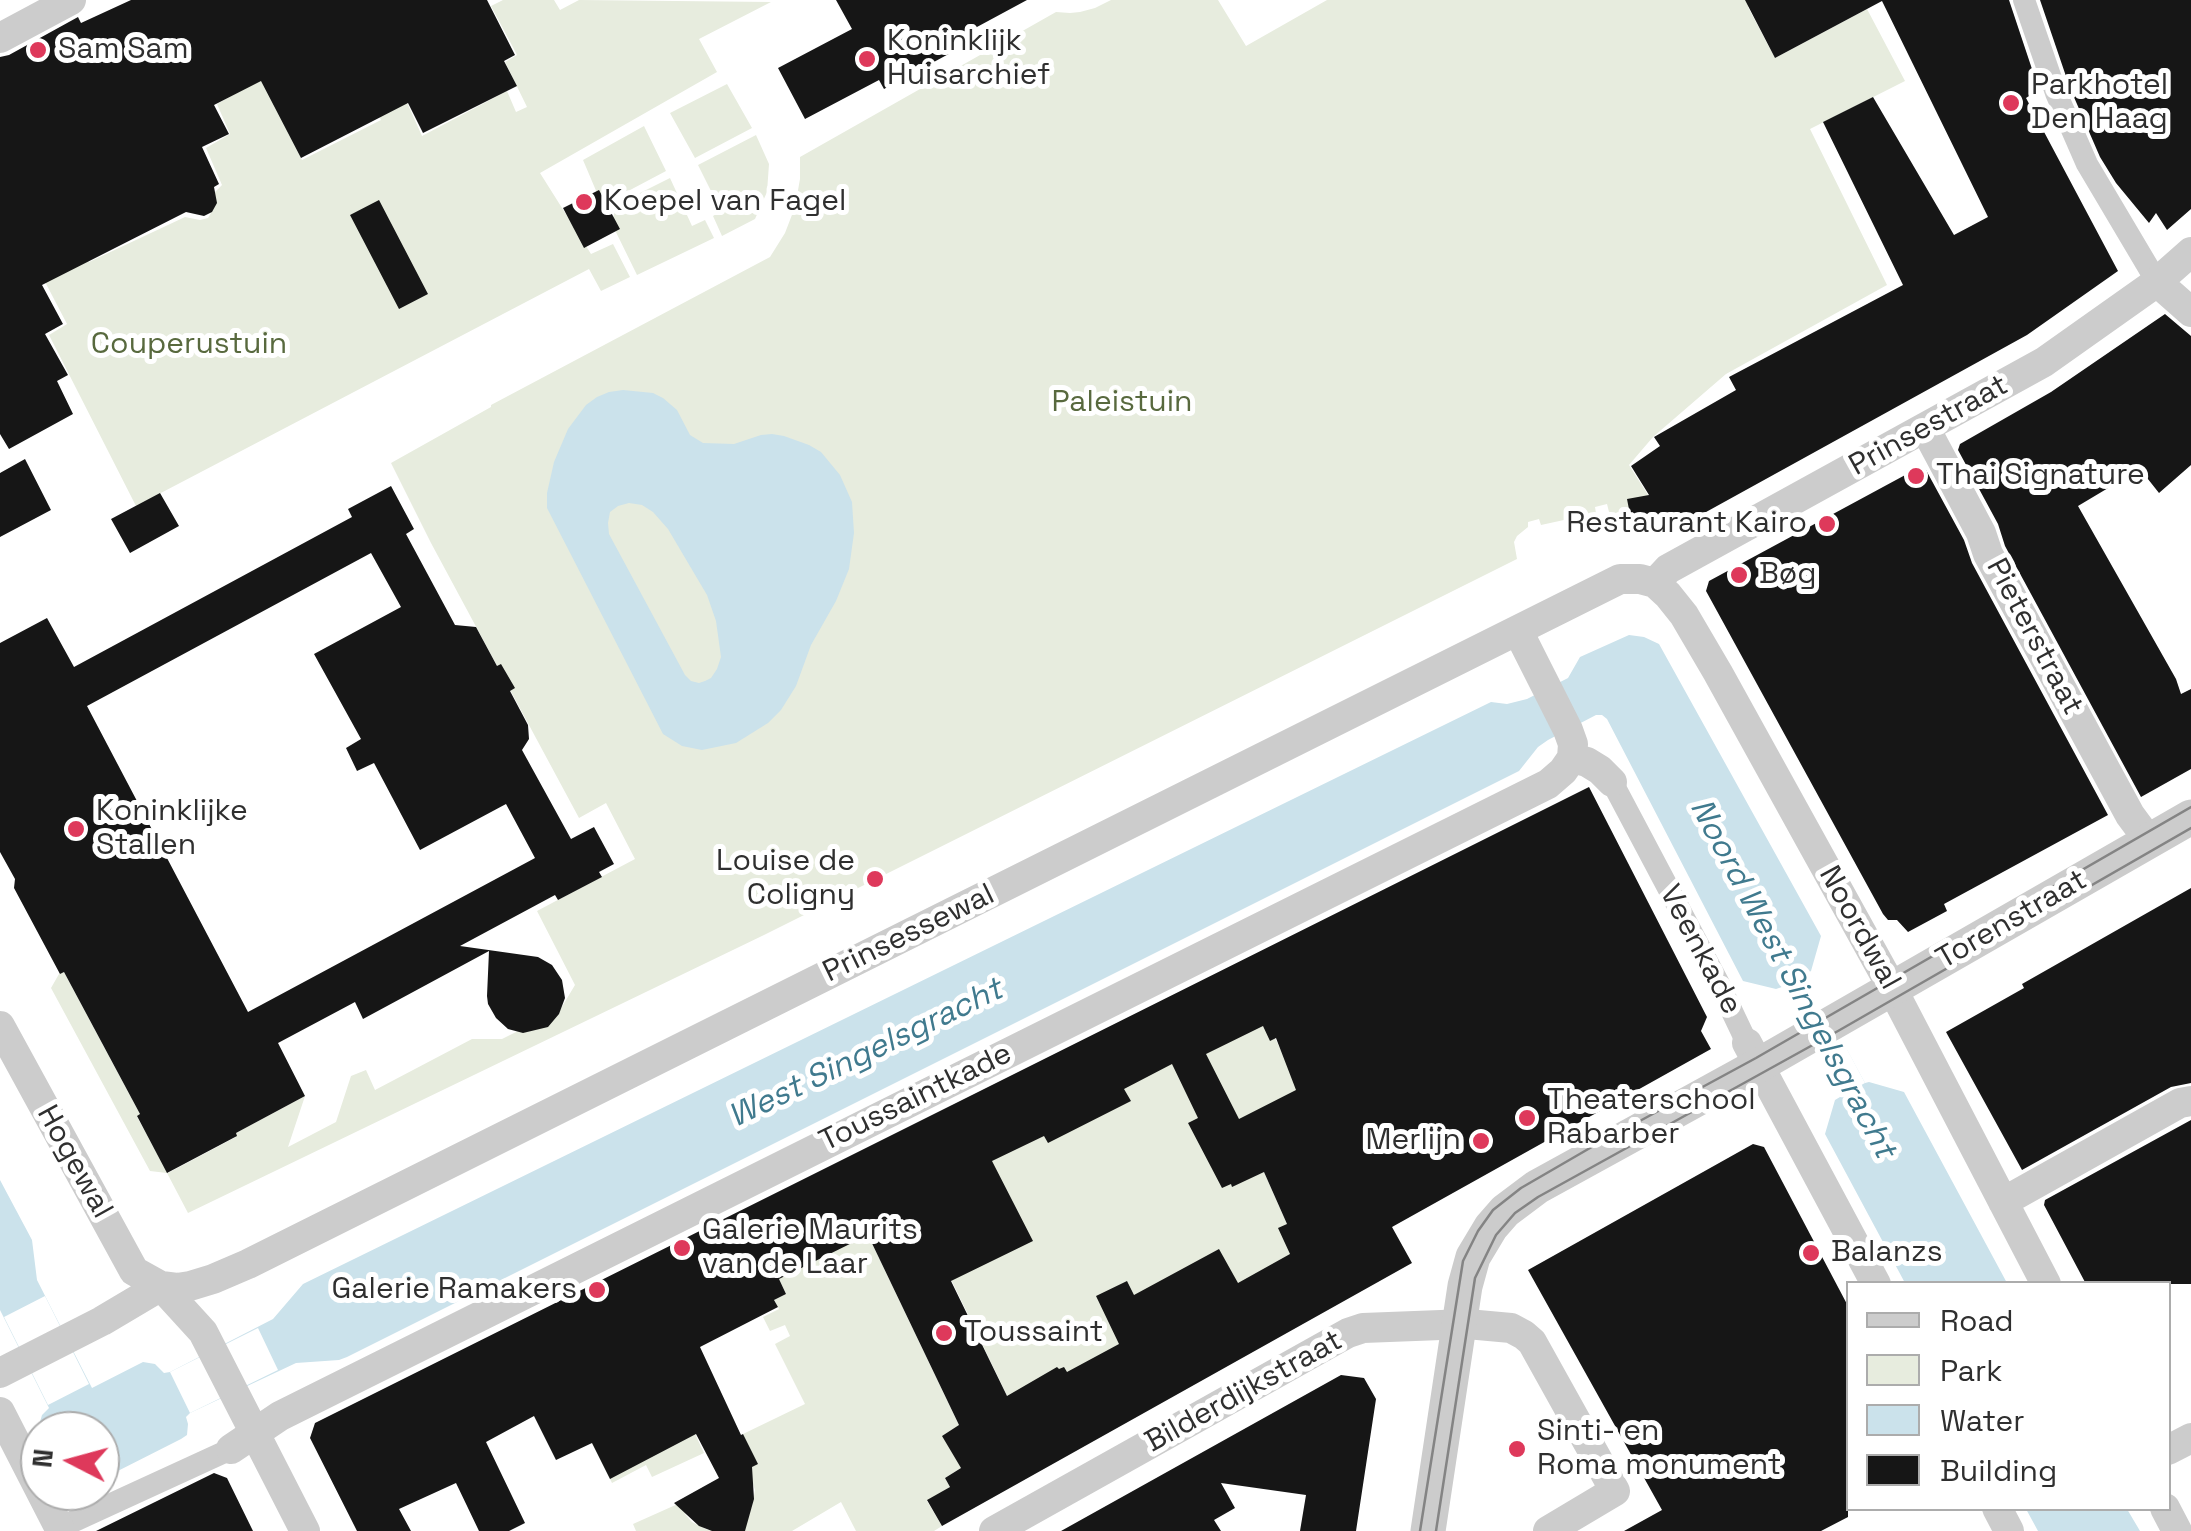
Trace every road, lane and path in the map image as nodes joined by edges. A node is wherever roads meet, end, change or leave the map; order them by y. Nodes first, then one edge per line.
1 (71, 0) edge
2 (2024, 0) edge
3 (0, 38) edge
4 (2191, 252) edge
5 (2156, 282) junction
6 (2191, 312) edge
7 (1925, 428) junction
8 (1655, 583) junction
9 (1518, 630) junction
10 (1570, 744) junction
11 (1612, 782) joint
12 (2191, 818) edge
13 (2140, 829) junction
14 (1892, 988) junction
15 (0, 1026) edge
16 (1753, 1054) junction
17 (2186, 1102) edge
18 (2003, 1202) junction
19 (1874, 1281) edge
20 (2044, 1281) edge
21 (161, 1286) junction
22 (1459, 1324) junction
23 (13, 1366) edge
24 (0, 1412) edge
25 (242, 1440) junction
26 (60, 1530) edge
27 (306, 1531) edge
28 (994, 1531) edge
29 (1428, 1531) edge
30 (1548, 1531) edge

1 - 3 street
2 - 5 street
4 - 5 street, Prinsestraat
5 - 6 street
5 - 7 street, Prinsestraat
7 - 8 street, Prinsestraat
7 - 13 street, Pieterstraat
8 - 9 street, Prinsessewal
8 - 14 street, Noordwal
9 - 10 street
9 - 21 street, Prinsessewal
10 - 11 street, Veenkade
10 - 25 street, Toussaintkade
11 - 16 street, Veenkade
12 - 13 street, Torenstraat
13 - 14 street, Torenstraat
14 - 16 street, Torenstraat
14 - 18 street, Noordwal
15 - 21 street, Hogewal
16 - 19 street, Veenkade
16 - 22 street
17 - 18 street
18 - 20 street, Noordwal
21 - 23 street
21 - 25 street, Hogewal
22 - 28 street, Bilderdijkstraat
22 - 29 street
22 - 30 street, Bilderdijkstraat
24 - 26 street
25 - 26 street
25 - 27 street, Hogewal

